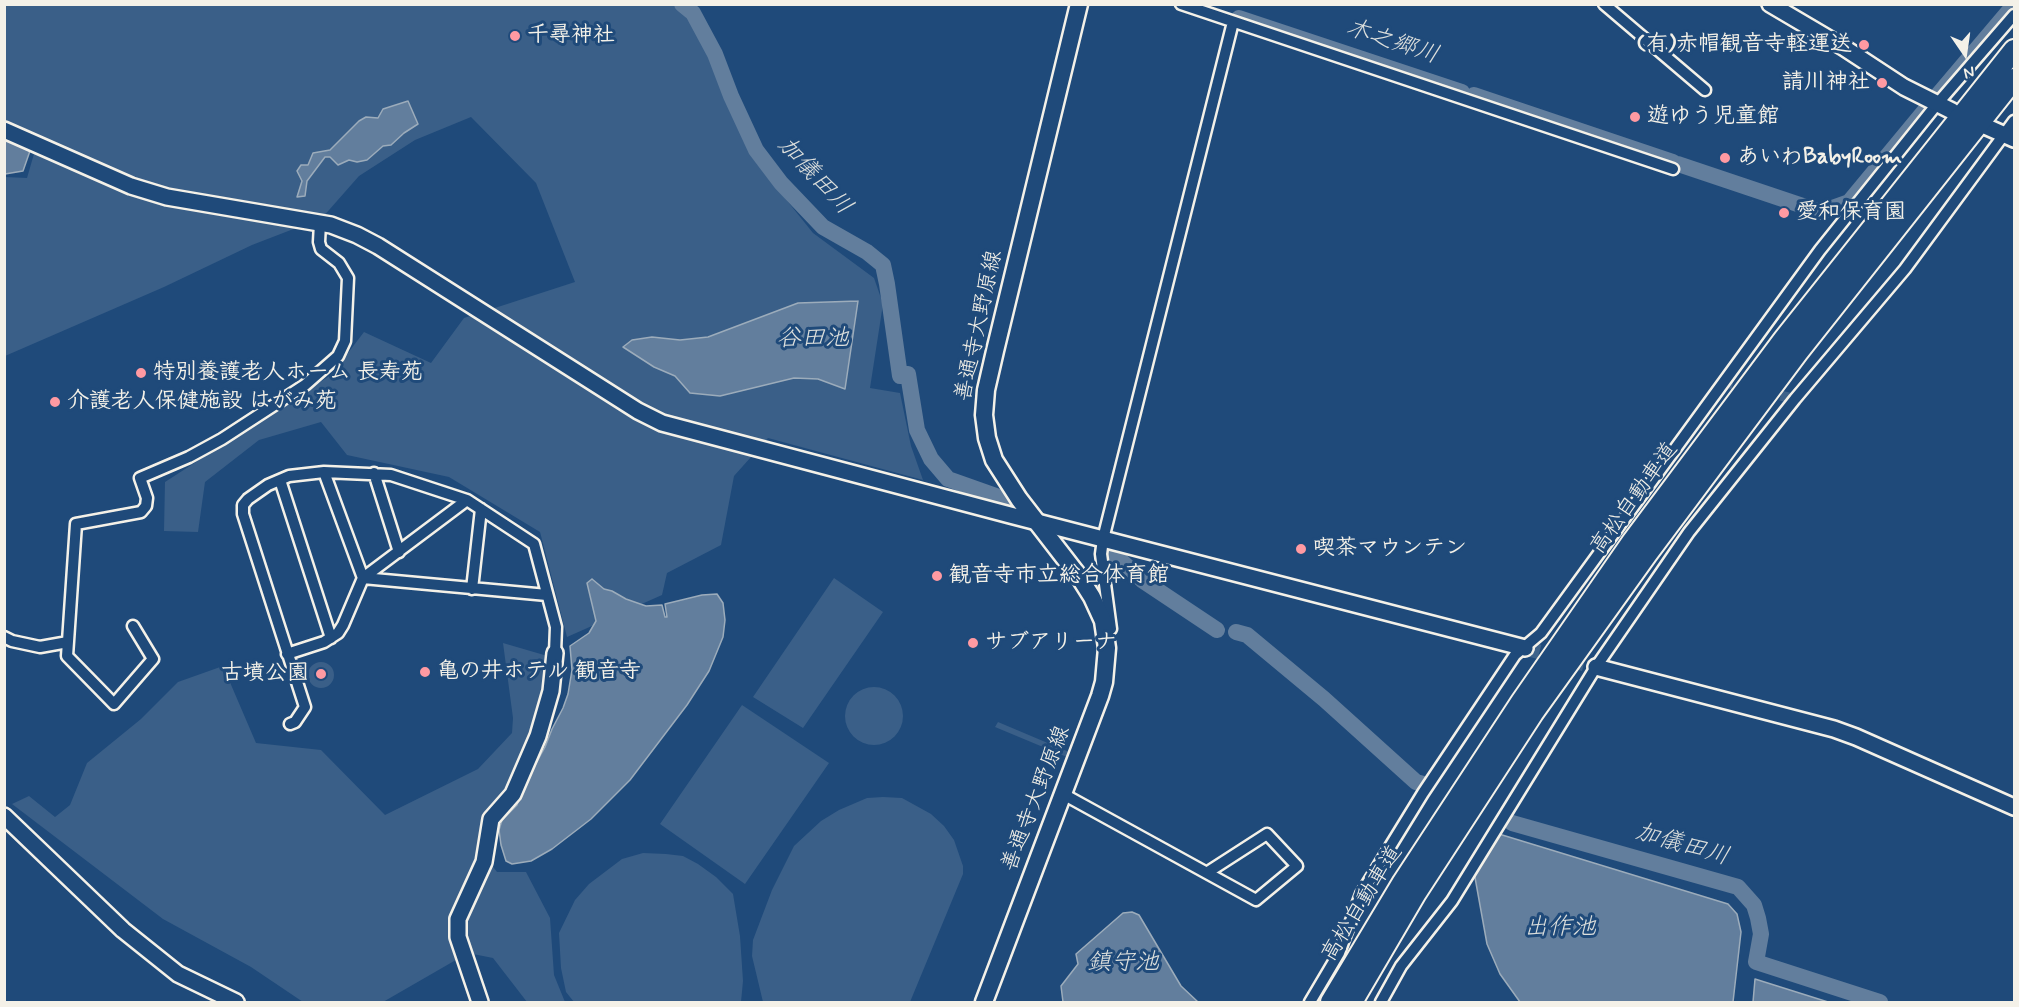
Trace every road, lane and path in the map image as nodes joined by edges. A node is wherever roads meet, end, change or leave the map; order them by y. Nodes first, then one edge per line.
1 (1079, 4) edge
2 (1181, 4) edge
3 (1604, 4) edge
4 (1770, 4) edge
5 (2014, 15) edge
6 (1233, 22) junction
7 (2014, 50) edge
8 (2014, 79) edge
9 (1705, 90) dead end
10 (1936, 104) junction
11 (1952, 111) dead end
12 (2014, 121) edge
13 (1987, 127) dead end
14 (4, 130) edge
15 (2009, 136) edge
16 (1673, 169) dead end
17 (320, 223) junction
18 (324, 472) junction
19 (374, 473) junction
20 (279, 480) junction
21 (467, 500) junction
22 (481, 509) junction
23 (1037, 522) junction
24 (1102, 539) junction
25 (399, 552) junction
26 (363, 578) junction
27 (472, 589) junction
28 (547, 595) junction
29 (133, 626) dead end
30 (4, 637) edge
31 (331, 638) junction
32 (68, 642) junction
33 (1107, 648) junction
34 (1525, 648) junction
35 (555, 653) joint
36 (287, 654) junction
37 (1596, 667) junction
38 (290, 724) dead end
39 (1063, 794) junction
40 (2014, 807) edge
41 (4, 816) edge
42 (1208, 872) junction
43 (236, 1002) edge
44 (480, 1002) edge
45 (984, 1002) edge
46 (1310, 1002) edge
47 (1331, 1002) edge
48 (1352, 1002) edge
49 (1381, 1002) edge

1 - 23 main road, 善通寺大野原線
2 - 6 street
3 - 9 street
4 - 10 street
5 - 10 street
6 - 16 street
6 - 24 street
7 - 47 highway, 高松自動車道
8 - 48 highway, 高松自動車道
10 - 11 street
10 - 34 street
12 - 15 street
13 - 15 street
14 - 17 street
15 - 37 street
17 - 23 street
17 - 32 street
18 - 19 street
18 - 20 street
18 - 26 street
19 - 21 street
19 - 25 street
20 - 31 street
20 - 36 street
21 - 22 street
21 - 25 street
22 - 27 street
22 - 28 street
23 - 24 street
23 - 33 main road, 善通寺大野原線
24 - 33 street
24 - 34 street
25 - 26 street
26 - 27 street
26 - 31 street
27 - 28 street
28 - 35 street
29 - 32 street
30 - 32 street
31 - 36 street
33 - 39 main road, 善通寺大野原線
34 - 46 street
35 - 44 street
36 - 38 street
37 - 40 street
37 - 49 street
39 - 42 street
39 - 45 main road, 善通寺大野原線
41 - 43 street
42 - 42 street

